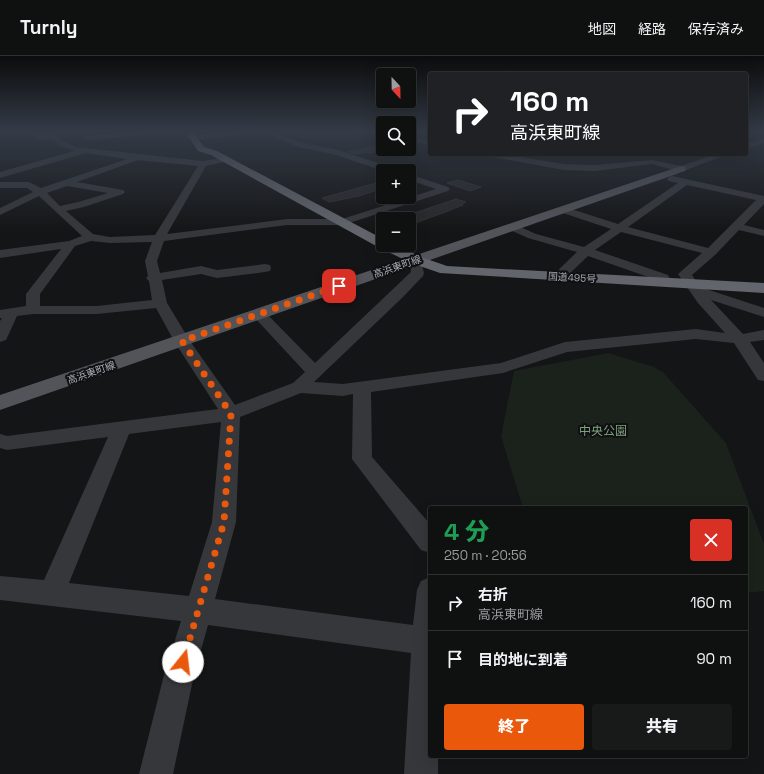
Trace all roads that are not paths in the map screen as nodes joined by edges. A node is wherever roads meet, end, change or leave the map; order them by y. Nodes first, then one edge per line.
1 (203, 164) edge
2 (37, 165) edge
3 (111, 165) edge
4 (235, 165) edge
5 (549, 165) edge
6 (628, 165) edge
7 (658, 165) edge
8 (702, 165) edge
9 (0, 175) edge
10 (683, 176) junction
11 (416, 179) edge
12 (66, 183) junction
13 (0, 185) edge
14 (40, 192) junction
15 (762, 197) edge
16 (416, 198) edge
17 (399, 204) edge
18 (58, 210) junction
19 (564, 210) junction
20 (0, 212) edge
21 (343, 222) junction
22 (736, 226) junction
23 (512, 227) junction
24 (620, 228) junction
25 (764, 233) edge
26 (90, 237) junction
27 (159, 238) junction
28 (376, 240) edge
29 (71, 244) junction
30 (400, 252) edge
31 (586, 252) junction
32 (711, 252) junction
33 (0, 254) edge
34 (416, 260) junction
35 (265, 268) dead end
36 (559, 276) junction
37 (154, 278) junction
38 (665, 283) junction
39 (693, 287) junction
40 (764, 288) edge
41 (160, 303) junction
42 (33, 310) junction
43 (764, 313) edge
44 (5, 314) edge
45 (259, 314) junction
46 (764, 335) edge
47 (0, 337) edge
48 (739, 339) junction
49 (182, 341) junction
50 (315, 372) junction
51 (764, 376) edge
52 (299, 387) junction
53 (362, 387) junction
54 (0, 404) edge
55 (231, 414) junction
56 (121, 429) junction
57 (0, 441) edge
58 (428, 540) edge
59 (0, 588) edge
60 (51, 594) junction
61 (198, 610) junction
62 (428, 616) edge
63 (426, 641) junction
64 (156, 774) edge
65 (421, 774) edge

1 - 27 street
2 - 9 street
3 - 12 street
4 - 21 highway, 国道495号
5 - 6 street
7 - 10 street
8 - 10 street
10 - 15 street
10 - 19 main road, 高浜東町線
10 - 24 street
11 - 16 street
12 - 14 street
12 - 18 street
13 - 14 street
14 - 18 street
14 - 20 street
15 - 22 street
17 - 21 street
18 - 26 street
19 - 23 main road, 高浜東町線
19 - 24 street
21 - 27 street
21 - 28 highway, 国道495号
22 - 25 street
22 - 32 street
23 - 31 street
23 - 34 main road, 高浜東町線
24 - 31 street
24 - 32 street
26 - 27 street
26 - 29 street
27 - 37 street
29 - 33 street
29 - 42 street
30 - 34 highway, 国道495号
31 - 36 street
31 - 38 street
32 - 39 street
34 - 36 highway, 国道495号
34 - 45 main road, 高浜東町線
34 - 50 street
35 - 37 street
36 - 38 highway, 国道495号
37 - 41 street
38 - 39 highway, 国道495号
39 - 40 highway, 国道495号
39 - 43 street
39 - 48 street
41 - 42 street
41 - 49 street
42 - 44 street
44 - 47 street
45 - 49 main road, 高浜東町線
45 - 50 street
46 - 48 street
48 - 51 street
48 - 53 street
49 - 54 main road, 高浜東町線
49 - 55 street
50 - 52 street
52 - 53 street
52 - 55 street
53 - 58 street
55 - 56 street
55 - 61 street
56 - 57 street
56 - 60 street
59 - 60 street
60 - 61 street
61 - 63 street
61 - 64 street
62 - 63 street
63 - 65 street

